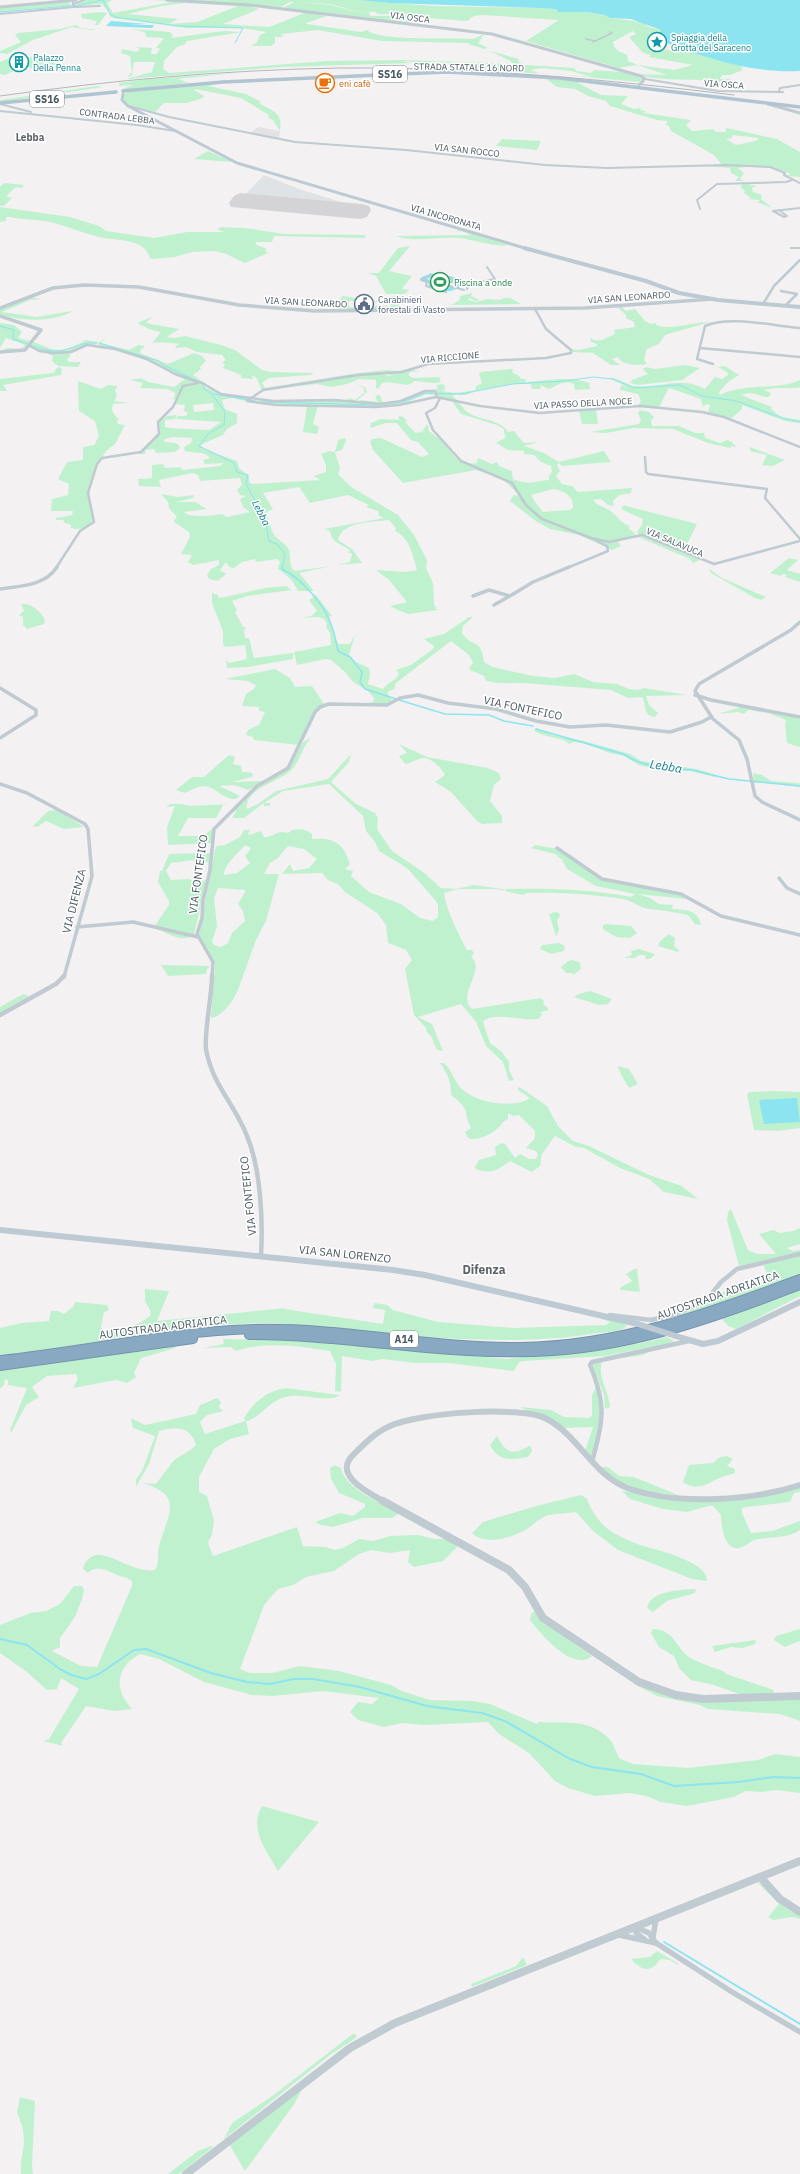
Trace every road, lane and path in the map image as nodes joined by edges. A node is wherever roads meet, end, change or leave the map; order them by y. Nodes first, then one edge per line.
1 (84, 0) edge
2 (167, 0) edge
3 (76, 1) edge
4 (73, 4) edge
5 (100, 6) dead end
6 (0, 7) edge
7 (0, 14) edge
8 (610, 32) dead end
9 (586, 39) dead end
10 (644, 80) junction
11 (800, 85) edge
12 (640, 86) junction
13 (779, 92) junction
14 (783, 92) dead end
15 (120, 93) junction
16 (0, 104) edge
17 (128, 106) junction
18 (800, 106) edge
19 (787, 107) junction
20 (0, 110) edge
21 (800, 113) edge
22 (37, 114) junction
23 (167, 127) junction
24 (160, 129) junction
25 (168, 131) junction
26 (175, 131) junction
27 (183, 135) junction
28 (792, 180) junction
29 (800, 184) edge
30 (800, 208) edge
31 (700, 209) dead end
32 (779, 210) junction
33 (791, 248) dead end
34 (800, 248) edge
35 (800, 260) edge
36 (487, 267) dead end
37 (449, 282) dead end
38 (466, 283) junction
39 (430, 284) dead end
40 (468, 284) junction
41 (433, 285) dead end
42 (446, 285) dead end
43 (781, 291) dead end
44 (446, 292) dead end
45 (713, 300) junction
46 (763, 304) junction
47 (786, 305) junction
48 (800, 307) edge
49 (0, 308) edge
50 (535, 309) junction
51 (0, 316) edge
52 (800, 328) edge
53 (31, 344) junction
54 (700, 348) junction
55 (0, 352) edge
56 (800, 357) edge
57 (713, 364) dead end
58 (200, 383) junction
59 (438, 398) junction
60 (249, 399) junction
61 (800, 447) edge
62 (645, 457) dead end
63 (591, 538) junction
64 (800, 540) edge
65 (0, 589) edge
66 (473, 596) dead end
67 (508, 596) junction
68 (494, 605) dead end
69 (800, 622) edge
70 (0, 688) edge
71 (695, 695) junction
72 (711, 717) junction
73 (800, 718) edge
74 (0, 738) edge
75 (0, 784) edge
76 (800, 820) edge
77 (557, 848) dead end
78 (779, 878) dead end
79 (800, 894) edge
80 (77, 927) junction
81 (800, 935) edge
82 (198, 937) junction
83 (0, 1016) edge
84 (0, 1230) edge
85 (800, 1254) edge
86 (261, 1256) junction
87 (800, 1279) edge
88 (800, 1285) edge
89 (800, 1302) edge
90 (594, 1314) junction
91 (689, 1341) junction
92 (0, 1360) edge
93 (0, 1366) edge
94 (592, 1463) junction
95 (800, 1485) edge
96 (800, 1696) edge
97 (800, 1861) edge
98 (761, 1878) junction
99 (800, 1912) edge
100 (657, 1919) junction
101 (635, 1927) junction
102 (615, 1935) junction
103 (654, 1940) junction
104 (646, 1941) junction
105 (800, 2032) edge
106 (186, 2174) edge

1 - 3 street
2 - 10 street, VIA OSCA
3 - 4 street
4 - 5 street
4 - 6 street
4 - 7 street
8 - 9 street
10 - 12 street, bridge
10 - 13 street, VIA OSCA
11 - 13 street, VIA OSCA
12 - 15 main road, STRADA STATALE 16 NORD / SS16
12 - 19 main road, STRADA STATALE 16 NORD / SS16
13 - 14 street
15 - 16 main road, STRADA STATALE 16 NORD / SS16
15 - 17 main road, VIA INCORONATA
16 - 22 street
17 - 23 main road, VIA INCORONATA
17 - 28 street, VIA SAN ROCCO
18 - 19 main road, STRADA STATALE 16 NORD / SS16
19 - 21 street
20 - 22 street, CONTRADA LEBBA
22 - 24 street, CONTRADA LEBBA
23 - 24 street
23 - 26 main road, VIA INCORONATA
24 - 25 street
24 - 26 street
25 - 26 street
25 - 27 street
26 - 27 main road, VIA INCORONATA
27 - 45 main road, VIA INCORONATA
28 - 29 street, VIA SAN ROCCO
28 - 31 street
30 - 32 street
32 - 32 street
33 - 34 street
35 - 46 street
36 - 40 street
37 - 38 street
38 - 40 street
38 - 44 street
39 - 41 street
40 - 42 street
43 - 47 street
45 - 46 main road, VIA INCORONATA
45 - 50 street, VIA SAN LEONARDO
46 - 47 main road, VIA INCORONATA
47 - 48 main road, VIA INCORONATA
49 - 50 street, VIA SAN LEONARDO
50 - 60 street, VIA RICCIONE
51 - 53 street
52 - 54 street
53 - 55 street
53 - 58 street
54 - 56 street
54 - 57 street
58 - 60 street
58 - 65 street
59 - 60 street, VIA PASSO DELLA NOCE
59 - 60 street
59 - 61 street, VIA PASSO DELLA NOCE
59 - 63 street, VIA SALAVUCA
62 - 64 street, VIA SALAVUCA
63 - 64 street, VIA SALAVUCA
63 - 67 street, VIA SALAVUCA
66 - 67 street
67 - 68 street, VIA SALAVUCA
69 - 71 street
70 - 74 street
71 - 72 street
71 - 73 street
72 - 76 street
72 - 82 street, VIA FONTEFICO
75 - 80 street, VIA DIFENZA
77 - 81 street
78 - 79 street
80 - 82 street
80 - 83 street, VIA DIFENZA
82 - 86 street, VIA FONTEFICO
84 - 86 main road, VIA SAN LORENZO
85 - 90 street
86 - 90 main road, VIA SAN LORENZO
87 - 92 highway, AUTOSTRADA ADRIATICA / A14
88 - 93 highway, AUTOSTRADA ADRIATICA / A14
89 - 91 main road, VIA SAN LORENZO
90 - 91 main road, VIA SAN LORENZO, bridge
91 - 94 street
94 - 95 street
94 - 96 street
97 - 98 street
98 - 99 street
98 - 100 street
100 - 101 street
100 - 103 street
101 - 102 street
101 - 103 street
101 - 104 street
102 - 104 street
102 - 106 street
103 - 104 street
103 - 105 street

